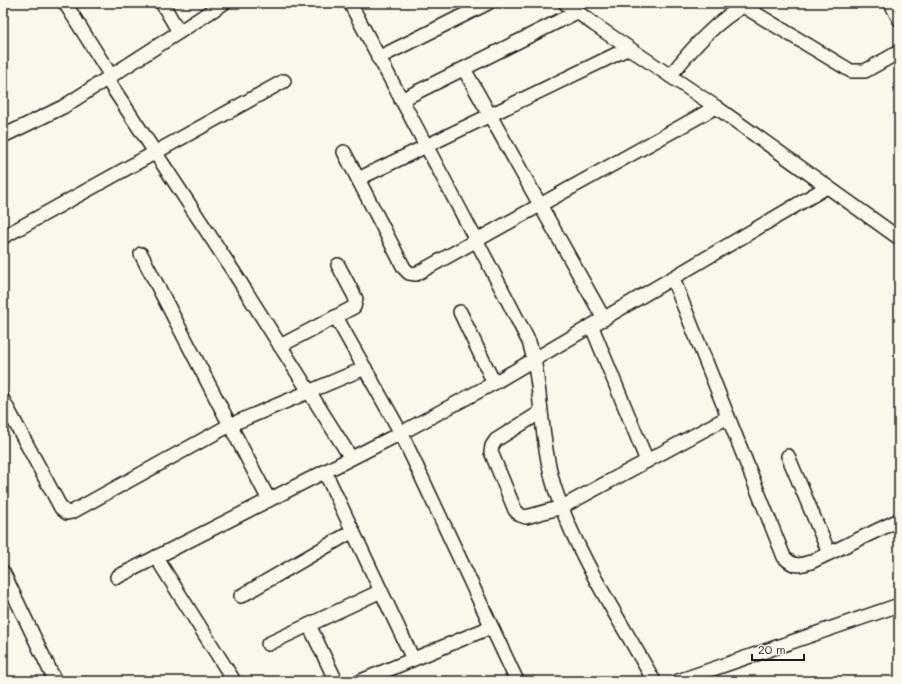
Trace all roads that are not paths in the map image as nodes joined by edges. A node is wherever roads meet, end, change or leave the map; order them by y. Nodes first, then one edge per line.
1 (65, 3) edge
2 (162, 3) edge
3 (224, 3) edge
4 (350, 3) edge
5 (488, 3) edge
6 (565, 3) edge
7 (891, 3) edge
8 (746, 4) edge
9 (577, 12) junction
10 (899, 19) edge
11 (179, 32) junction
12 (629, 48) junction
13 (899, 52) edge
14 (378, 58) junction
15 (464, 69) junction
16 (670, 76) junction
17 (109, 78) junction
18 (284, 81) dead end
19 (401, 100) junction
20 (716, 107) junction
21 (490, 115) junction
22 (3, 136) edge
23 (425, 147) junction
24 (344, 152) dead end
25 (155, 153) junction
26 (358, 179) junction
27 (828, 186) junction
28 (539, 204) junction
29 (3, 237) edge
30 (899, 238) edge
31 (477, 240) junction
32 (141, 254) dead end
33 (338, 265) dead end
34 (673, 278) junction
35 (460, 312) dead end
36 (336, 317) junction
37 (604, 319) junction
38 (592, 326) junction
39 (280, 346) junction
40 (535, 359) junction
41 (365, 368) junction
42 (494, 383) junction
43 (309, 392) junction
44 (3, 400) edge
45 (541, 412) junction
46 (728, 417) junction
47 (230, 425) junction
48 (401, 433) junction
49 (788, 456) dead end
50 (351, 458) junction
51 (647, 461) junction
52 (325, 472) junction
53 (269, 500) junction
54 (562, 507) junction
55 (899, 520) edge
56 (353, 532) junction
57 (829, 553) junction
58 (156, 557) junction
59 (3, 572) edge
60 (117, 577) dead end
61 (381, 591) junction
62 (241, 596) dead end
63 (899, 605) edge
64 (309, 624) junction
65 (492, 626) junction
66 (268, 644) dead end
67 (413, 659) junction
68 (686, 680) edge
69 (55, 681) edge
70 (234, 681) edge
71 (336, 681) edge
72 (361, 681) edge
73 (517, 681) edge
74 (654, 681) edge

1 - 17 street
2 - 11 street
3 - 11 street
4 - 14 street
5 - 14 street
6 - 9 street
7 - 10 street
8 - 13 street
8 - 16 street
9 - 12 street
9 - 15 street
11 - 17 street
12 - 16 street
12 - 21 street
14 - 19 street
15 - 19 street
15 - 21 street
16 - 20 street
17 - 22 street
17 - 25 street
18 - 25 street
19 - 23 street
20 - 27 street
20 - 28 street
21 - 23 street
21 - 28 street
23 - 26 street
23 - 31 street
24 - 26 street
25 - 29 street
25 - 39 street
26 - 31 street
27 - 30 street
27 - 34 street
28 - 31 street
28 - 37 street
31 - 40 street
32 - 47 street
33 - 36 street
34 - 37 street
34 - 46 street
35 - 42 street
36 - 39 street
36 - 41 street
37 - 38 street
38 - 40 street
38 - 51 street
39 - 43 street
40 - 42 street
40 - 45 street
41 - 43 street
41 - 48 street
42 - 48 street
43 - 47 street
43 - 50 street
44 - 47 street
45 - 54 street
45 - 54 street
46 - 51 street
46 - 57 street
47 - 53 street
48 - 50 street
48 - 65 street
49 - 57 street
50 - 52 street
51 - 54 street
52 - 53 street
52 - 56 street
53 - 58 street
54 - 74 street
55 - 57 street
56 - 61 street
56 - 62 street
58 - 60 street
58 - 70 street
59 - 69 street
61 - 64 street
61 - 67 street
63 - 68 street
64 - 66 street
64 - 71 street
65 - 67 street
65 - 73 street
67 - 72 street

